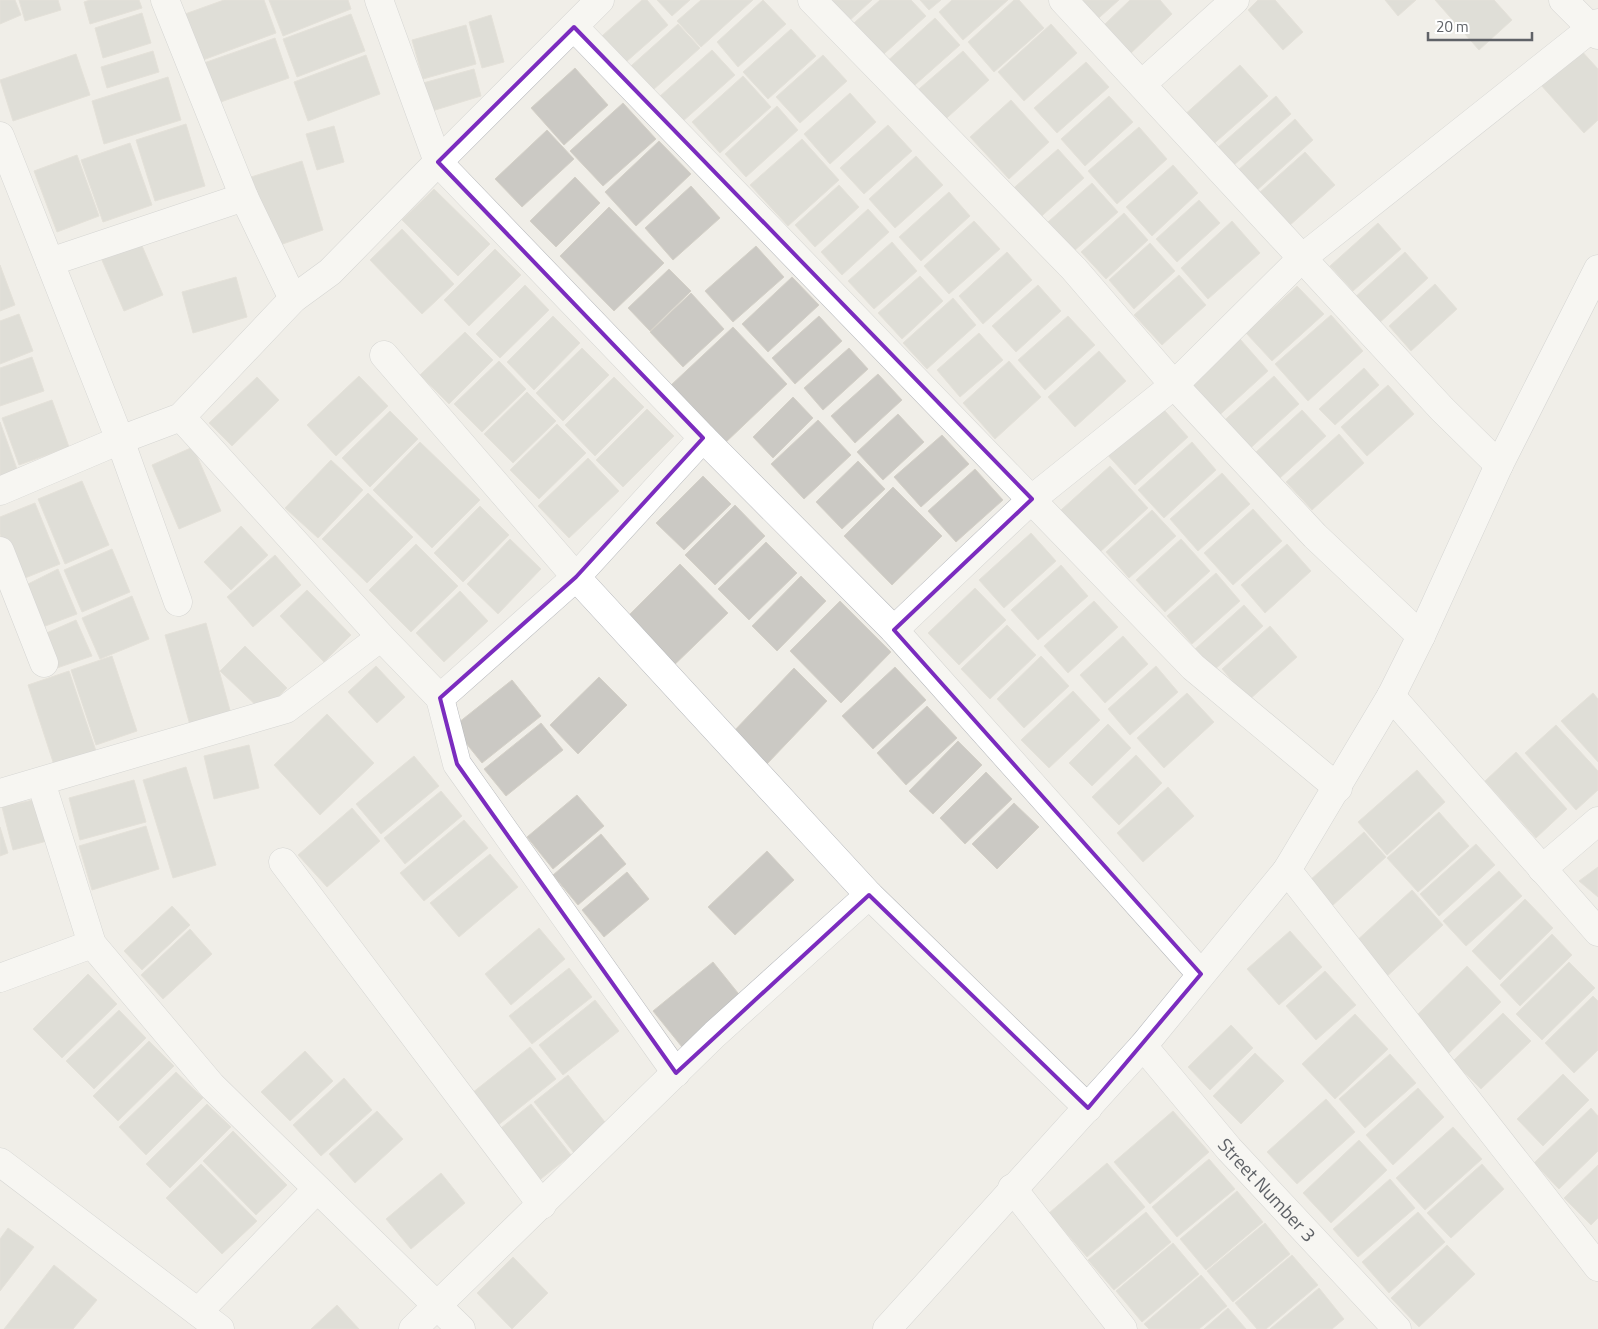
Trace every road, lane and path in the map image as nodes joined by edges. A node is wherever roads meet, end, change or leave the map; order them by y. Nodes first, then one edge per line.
1 (165, 0) edge
2 (379, 0) edge
3 (600, 0) edge
4 (812, 0) edge
5 (1063, 0) edge
6 (1235, 0) edge
7 (1564, 0) edge
8 (574, 27) junction
9 (1596, 28) edge
10 (1142, 84) junction
11 (0, 136) edge
12 (438, 162) junction
13 (244, 197) junction
14 (1302, 258) junction
15 (50, 262) junction
16 (1598, 269) edge
17 (293, 299) junction
18 (384, 355) dead end
19 (1174, 385) junction
20 (181, 417) junction
21 (704, 438) junction
22 (120, 440) junction
23 (1499, 465) junction
24 (0, 491) edge
25 (1032, 499) junction
26 (0, 551) edge
27 (576, 577) junction
28 (178, 602) dead end
29 (894, 630) junction
30 (1421, 636) junction
31 (381, 637) junction
32 (44, 663) dead end
33 (1391, 696) junction
34 (440, 698) junction
35 (41, 782) junction
36 (1338, 788) junction
37 (0, 793) edge
38 (1598, 821) edge
39 (283, 862) dead end
40 (1542, 869) junction
41 (1287, 870) junction
42 (869, 895) junction
43 (1598, 932) edge
44 (92, 944) junction
45 (1201, 974) junction
46 (0, 978) edge
47 (1143, 1046) junction
48 (676, 1073) junction
49 (1088, 1108) junction
50 (0, 1162) edge
51 (1012, 1188) junction
52 (317, 1189) junction
53 (542, 1205) junction
54 (1598, 1267) edge
55 (436, 1306) junction
56 (198, 1312) junction
57 (220, 1329) edge
58 (412, 1329) edge
59 (461, 1329) edge
60 (887, 1329) edge
61 (1123, 1329) edge
62 (1397, 1329) edge

1 - 13 street
2 - 12 street
3 - 8 street
4 - 19 street
5 - 10 street
6 - 10 street
7 - 9 street
8 - 12 street
8 - 25 street
9 - 14 street
10 - 14 street
11 - 15 street
12 - 17 street
12 - 21 street
13 - 15 street
13 - 17 street
14 - 19 street
14 - 23 street
15 - 22 street
16 - 23 street
17 - 20 street
18 - 27 street
19 - 25 street
19 - 30 street
20 - 22 street
20 - 31 street
21 - 27 street
21 - 29 street
22 - 24 street
22 - 28 street
23 - 30 street
25 - 29 street
25 - 36 street
26 - 32 street
27 - 34 street
27 - 42 street
29 - 45 street
30 - 33 street
31 - 34 street
31 - 35 street
33 - 36 street
33 - 40 street
34 - 48 street
35 - 37 street
35 - 44 street
36 - 41 street
38 - 40 street
39 - 53 street
40 - 43 street
41 - 45 street
41 - 54 street
42 - 48 street
42 - 49 street
44 - 46 street
44 - 52 street
45 - 47 street
47 - 49 street
47 - 62 street, Street Number 3
48 - 53 street
49 - 51 street
50 - 56 street
51 - 60 street
51 - 61 street
52 - 55 street
52 - 56 street
53 - 55 street
55 - 58 street
55 - 59 street
56 - 57 street

